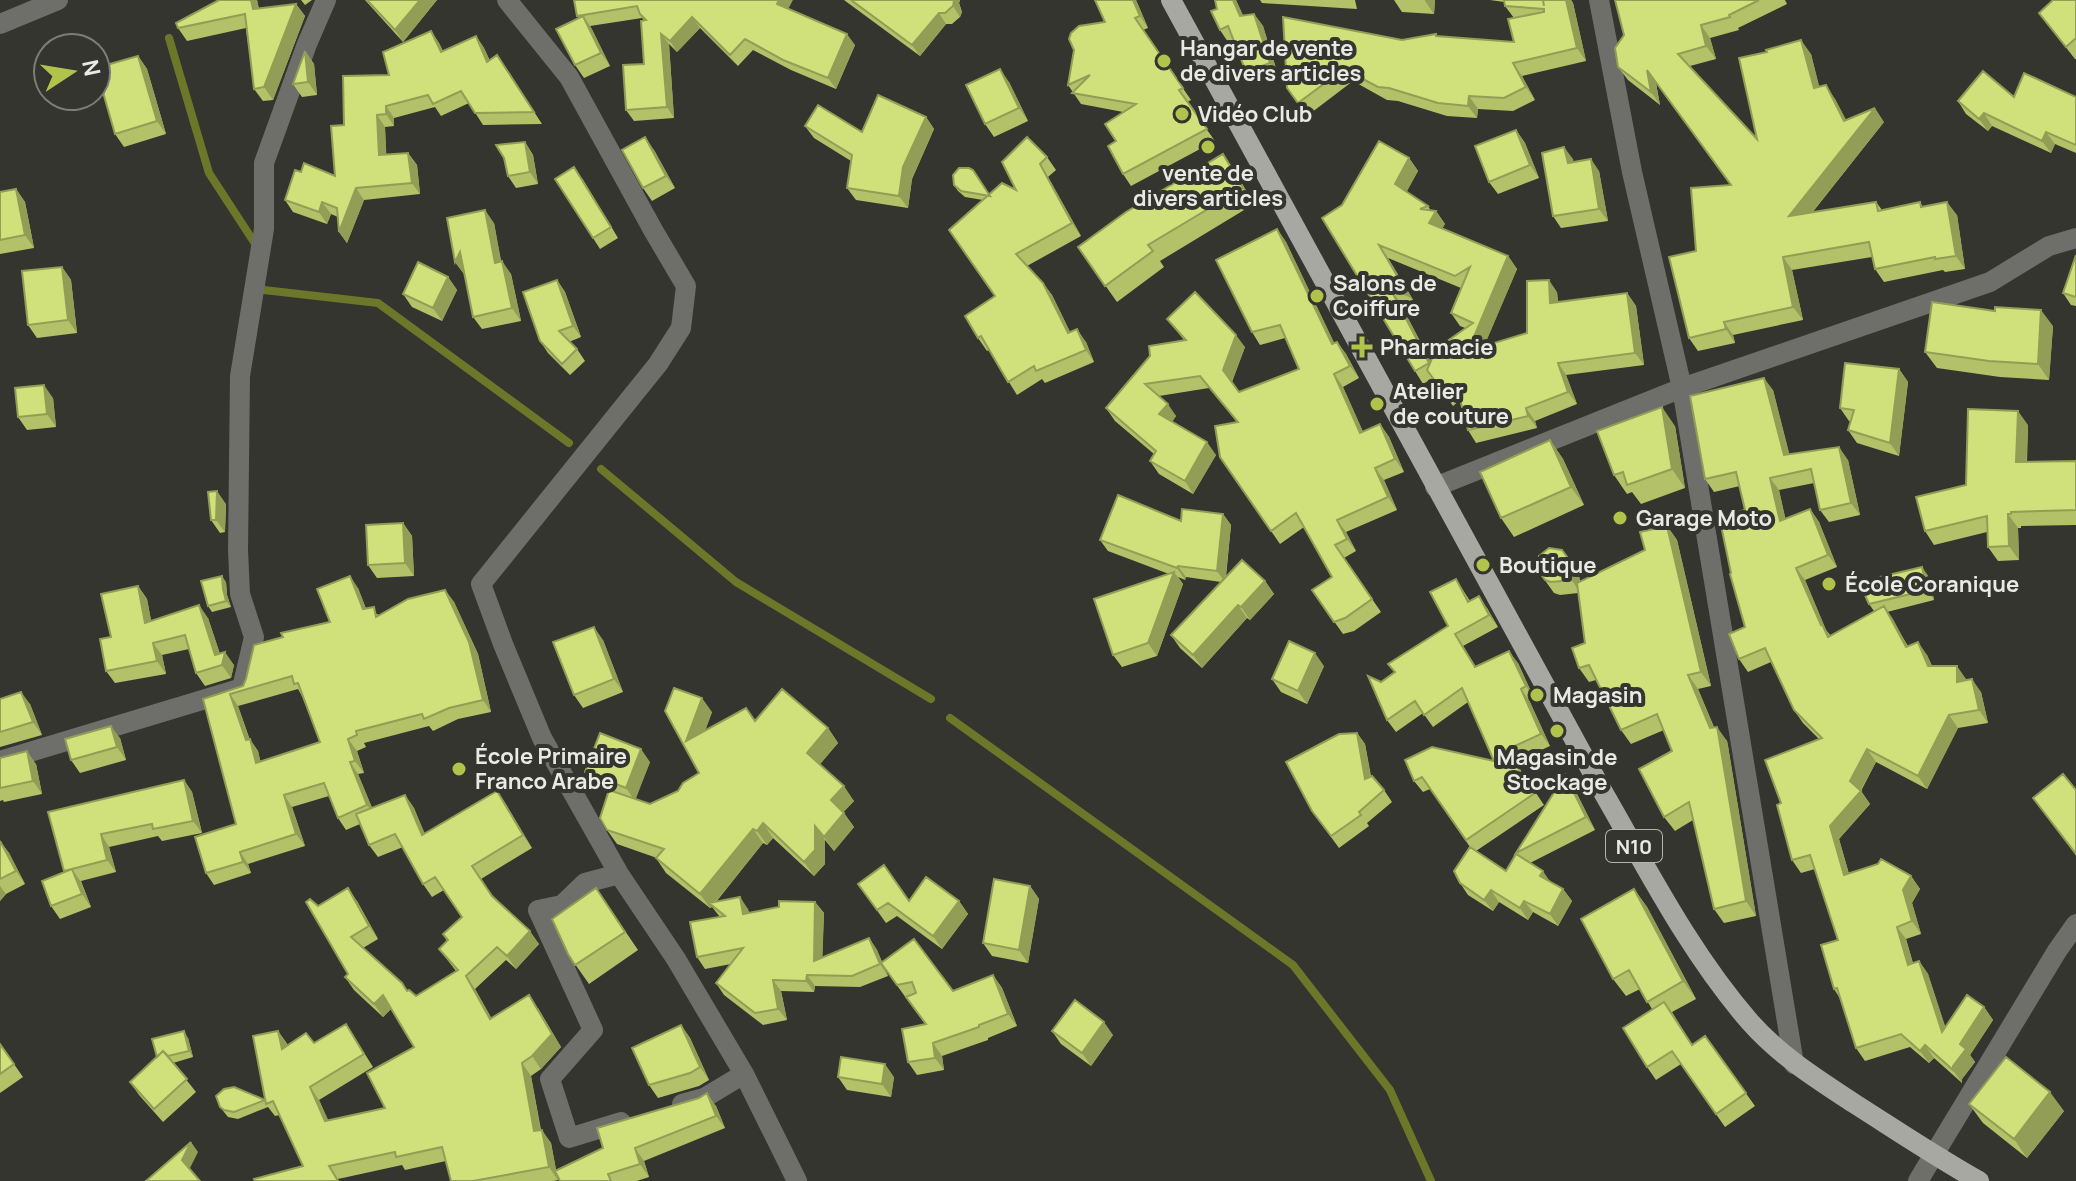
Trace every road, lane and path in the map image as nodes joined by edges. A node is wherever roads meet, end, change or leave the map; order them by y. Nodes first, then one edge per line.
1 (58, 0) edge
2 (326, 0) edge
3 (507, 0) edge
4 (1171, 0) edge
5 (1599, 0) edge
6 (0, 24) edge
7 (2076, 238) edge
8 (1682, 388) junction
9 (1435, 487) junction
10 (0, 761) edge
11 (619, 874) junction
12 (2076, 924) edge
13 (1794, 1064) junction
14 (744, 1074) junction
15 (1932, 1154) junction
16 (797, 1181) edge
17 (1918, 1181) edge
18 (1979, 1181) edge

1 - 6 street
2 - 10 street
3 - 11 street
4 - 9 main road, N10
5 - 8 street
7 - 8 street
8 - 9 street
8 - 13 street
9 - 13 main road, N10
11 - 14 street
11 - 14 street
12 - 15 street
13 - 15 main road, N10
14 - 16 street
15 - 17 street
15 - 18 main road, N10

